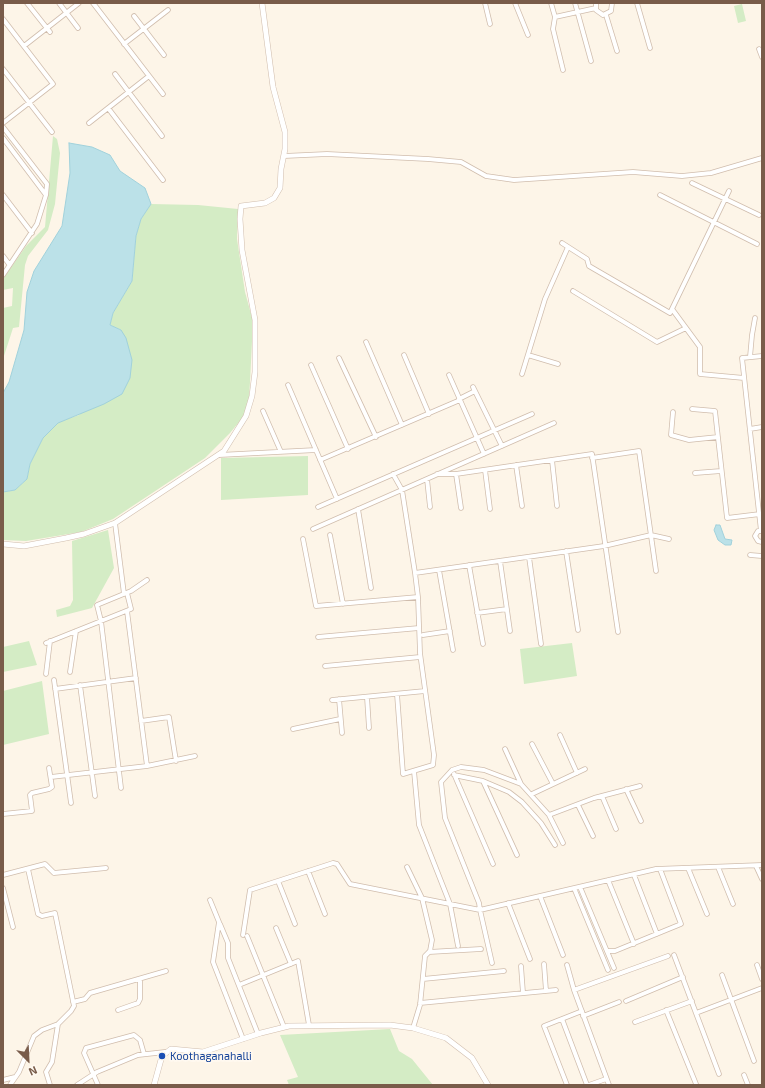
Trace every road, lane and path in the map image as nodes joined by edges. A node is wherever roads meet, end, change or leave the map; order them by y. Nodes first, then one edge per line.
1 (27, 3) edge
2 (59, 3) edge
3 (80, 3) edge
4 (93, 3) edge
5 (262, 3) edge
6 (485, 3) edge
7 (515, 3) edge
8 (551, 3) edge
9 (575, 3) edge
10 (613, 3) edge
11 (637, 3) edge
12 (596, 5) edge
13 (168, 10) dead end
14 (578, 12) junction
15 (67, 13) junction
16 (606, 15) junction
17 (134, 16) dead end
18 (555, 18) junction
19 (3, 19) edge
20 (490, 24) dead end
21 (78, 28) dead end
22 (144, 28) junction
23 (48, 30) junction
24 (528, 35) dead end
25 (124, 44) junction
26 (24, 46) junction
27 (650, 48) dead end
28 (759, 49) dead end
29 (617, 51) dead end
30 (164, 55) dead end
31 (762, 57) edge
32 (591, 61) dead end
33 (3, 69) edge
34 (563, 70) dead end
35 (115, 74) dead end
36 (149, 76) junction
37 (128, 92) junction
38 (163, 94) dead end
39 (29, 103) junction
40 (108, 108) junction
41 (3, 123) edge
42 (89, 123) dead end
43 (3, 127) edge
44 (52, 132) dead end
45 (162, 136) dead end
46 (3, 138) edge
47 (284, 156) junction
48 (762, 158) edge
49 (163, 180) dead end
50 (692, 183) dead end
51 (730, 191) dead end
52 (3, 195) edge
53 (46, 195) junction
54 (660, 195) dead end
55 (726, 199) junction
56 (759, 215) dead end
57 (714, 222) junction
58 (32, 233) junction
59 (562, 243) dead end
60 (757, 244) dead end
61 (568, 246) junction
62 (3, 256) edge
63 (9, 264) junction
64 (3, 274) edge
65 (573, 292) dead end
66 (672, 309) junction
67 (755, 318) dead end
68 (686, 328) junction
69 (366, 342) dead end
70 (404, 355) dead end
71 (528, 355) junction
72 (762, 356) edge
73 (750, 357) junction
74 (339, 358) dead end
75 (558, 364) dead end
76 (311, 366) dead end
77 (522, 374) dead end
78 (449, 375) dead end
79 (744, 378) junction
80 (288, 385) dead end
81 (460, 399) junction
82 (692, 409) dead end
83 (263, 411) dead end
84 (673, 412) dead end
85 (429, 414) junction
86 (532, 414) dead end
87 (554, 423) dead end
88 (402, 425) junction
89 (762, 427) edge
90 (750, 429) junction
91 (494, 430) junction
92 (376, 437) junction
93 (718, 437) junction
94 (477, 438) junction
95 (502, 446) junction
96 (348, 448) junction
97 (316, 450) junction
98 (281, 452) junction
99 (484, 454) junction
100 (219, 455) junction
101 (592, 458) junction
102 (320, 460) junction
103 (552, 460) junction
104 (516, 465) junction
105 (485, 470) junction
106 (721, 471) junction
107 (695, 473) dead end
108 (393, 474) junction
109 (437, 474) junction
110 (456, 474) junction
111 (427, 479) junction
112 (402, 490) junction
113 (760, 491) edge
114 (337, 499) junction
115 (522, 506) dead end
116 (557, 506) dead end
117 (430, 507) dead end
118 (318, 508) dead end
119 (460, 508) dead end
120 (358, 509) junction
121 (490, 509) dead end
122 (760, 514) junction
123 (115, 523) junction
124 (313, 529) dead end
125 (761, 531) edge
126 (330, 535) dead end
127 (651, 535) junction
128 (303, 539) dead end
129 (669, 539) dead end
130 (762, 542) edge
131 (3, 544) edge
132 (604, 546) junction
133 (566, 551) junction
134 (750, 555) dead end
135 (762, 556) edge
136 (529, 557) junction
137 (500, 561) junction
138 (469, 565) junction
139 (439, 570) junction
140 (656, 571) dead end
141 (415, 573) junction
142 (147, 580) dead end
143 (371, 588) dead end
144 (126, 593) junction
145 (418, 598) junction
146 (344, 604) junction
147 (507, 609) junction
148 (127, 611) junction
149 (477, 613) junction
150 (101, 621) junction
151 (419, 628) junction
152 (450, 630) junction
153 (578, 630) dead end
154 (76, 631) junction
155 (510, 632) dead end
156 (618, 632) dead end
157 (424, 635) dead end
158 (318, 637) dead end
159 (483, 644) dead end
160 (541, 644) dead end
161 (453, 650) dead end
162 (420, 656) junction
163 (325, 666) dead end
164 (70, 672) dead end
165 (46, 674) dead end
166 (136, 678) junction
167 (54, 680) dead end
168 (108, 682) junction
169 (80, 686) junction
170 (55, 689) junction
171 (425, 691) junction
172 (396, 694) junction
173 (368, 697) junction
174 (339, 699) junction
175 (332, 700) dead end
176 (340, 719) junction
177 (141, 721) junction
178 (369, 728) dead end
179 (293, 729) dead end
180 (342, 733) dead end
181 (560, 735) dead end
182 (532, 744) dead end
183 (505, 749) dead end
184 (195, 756) dead end
185 (176, 761) junction
186 (147, 766) junction
187 (49, 768) dead end
188 (119, 769) junction
189 (585, 769) dead end
190 (452, 770) junction
191 (414, 771) junction
192 (92, 772) junction
193 (578, 773) junction
194 (67, 775) junction
195 (454, 775) junction
196 (50, 776) junction
197 (483, 781) junction
198 (521, 784) junction
199 (553, 784) junction
200 (640, 786) dead end
201 (121, 788) dead end
202 (626, 789) junction
203 (532, 794) junction
204 (95, 796) dead end
205 (602, 796) junction
206 (71, 803) dead end
207 (578, 805) junction
208 (3, 814) edge
209 (549, 815) junction
210 (641, 821) dead end
211 (616, 829) dead end
212 (593, 836) dead end
213 (563, 842) dead end
214 (555, 845) dead end
215 (517, 855) dead end
216 (493, 864) dead end
217 (762, 865) edge
218 (756, 866) junction
219 (407, 867) dead end
220 (718, 867) junction
221 (106, 868) dead end
222 (688, 868) junction
223 (28, 869) junction
224 (660, 869) junction
225 (308, 871) junction
226 (634, 874) junction
227 (3, 876) edge
228 (762, 879) edge
229 (608, 880) junction
230 (278, 881) junction
231 (580, 887) junction
232 (3, 888) edge
233 (574, 888) junction
234 (540, 896) junction
235 (422, 898) junction
236 (210, 900) dead end
237 (508, 903) junction
238 (450, 904) junction
239 (733, 904) dead end
240 (480, 910) junction
241 (325, 914) dead end
242 (706, 914) dead end
243 (219, 922) junction
244 (295, 924) dead end
245 (13, 927) dead end
246 (276, 928) dead end
247 (657, 934) junction
248 (634, 944) junction
249 (458, 946) dead end
250 (481, 949) dead end
251 (607, 951) junction
252 (429, 952) junction
253 (563, 955) dead end
254 (674, 955) dead end
255 (668, 956) dead end
256 (530, 959) dead end
257 (492, 963) dead end
258 (291, 964) junction
259 (544, 964) dead end
260 (567, 965) dead end
261 (757, 965) dead end
262 (521, 966) dead end
263 (614, 968) dead end
264 (608, 970) dead end
265 (166, 971) dead end
266 (504, 971) dead end
267 (263, 975) junction
268 (722, 975) dead end
269 (683, 977) junction
270 (140, 979) junction
271 (423, 979) junction
272 (762, 979) edge
273 (239, 985) junction
274 (762, 988) edge
275 (556, 990) dead end
276 (574, 990) junction
277 (546, 991) junction
278 (523, 993) junction
279 (731, 1000) junction
280 (626, 1001) dead end
281 (692, 1001) junction
282 (73, 1002) junction
283 (619, 1002) dead end
284 (420, 1003) junction
285 (118, 1010) dead end
286 (666, 1010) junction
287 (696, 1013) junction
288 (583, 1014) junction
289 (562, 1019) junction
290 (635, 1022) dead end
291 (58, 1024) junction
292 (309, 1025) junction
293 (284, 1027) junction
294 (413, 1028) junction
295 (258, 1034) junction
296 (242, 1039) junction
297 (165, 1052) junction
298 (144, 1054) junction
299 (754, 1061) dead end
300 (94, 1074) junction
301 (719, 1074) dead end
302 (744, 1075) dead end
303 (16, 1077) junction
304 (606, 1079) junction
305 (3, 1080) edge
306 (696, 1084) dead end
307 (10, 1085) edge
308 (50, 1085) edge
309 (77, 1085) edge
310 (98, 1085) edge
311 (154, 1085) edge
312 (488, 1085) edge
313 (567, 1085) edge
314 (588, 1085) edge
315 (609, 1085) edge
316 (748, 1085) edge

1 - 23 street
2 - 15 street
3 - 15 street
4 - 25 street
5 - 47 street
6 - 20 street
7 - 24 street
8 - 18 street
9 - 14 street
10 - 16 street
11 - 27 street
12 - 14 street
12 - 16 street
13 - 22 street
14 - 18 street
14 - 32 street
15 - 21 street
15 - 23 street
16 - 29 street
17 - 22 street
18 - 34 street
19 - 26 street
22 - 25 street
22 - 30 street
23 - 26 street
25 - 36 street
26 - 39 street
28 - 31 street
33 - 39 street
35 - 37 street
36 - 37 street
36 - 38 street
37 - 40 street
37 - 45 street
39 - 41 street
39 - 44 street
40 - 42 street
40 - 49 street
43 - 53 street
46 - 53 street
47 - 48 street
47 - 100 street
50 - 55 street
51 - 55 street
52 - 58 street
53 - 58 street
54 - 57 street
55 - 56 street
55 - 57 street
57 - 60 street
57 - 66 street
58 - 63 street
59 - 61 street
61 - 66 street
61 - 71 street
62 - 63 street
63 - 64 street
65 - 68 street
66 - 68 street
67 - 73 street
68 - 79 street
69 - 88 street
70 - 85 street
71 - 75 street
71 - 77 street
72 - 73 street
73 - 79 street
74 - 92 street
76 - 96 street
78 - 81 street
79 - 90 street
80 - 97 street
81 - 85 street
81 - 91 street
81 - 94 street
82 - 93 street
83 - 98 street
84 - 93 street
85 - 88 street
86 - 91 street
87 - 95 street
88 - 92 street
89 - 90 street
90 - 113 street
91 - 94 street
91 - 95 street
92 - 96 street
93 - 106 street
94 - 99 street
94 - 108 street
95 - 99 street
96 - 102 street
97 - 98 street
97 - 102 street
98 - 100 street
99 - 109 street
100 - 123 street
101 - 103 street
101 - 127 street
101 - 132 street
102 - 114 street
103 - 104 street
103 - 116 street
104 - 105 street
104 - 115 street
105 - 110 street
105 - 121 street
106 - 107 street
106 - 122 street
108 - 112 street
108 - 114 street
109 - 110 street
109 - 111 street
110 - 119 street
111 - 112 street
111 - 117 street
112 - 120 street
112 - 141 street
113 - 122 street
114 - 118 street
120 - 124 street
120 - 143 street
122 - 125 street
123 - 131 street
123 - 144 street
125 - 130 street
126 - 146 street
127 - 129 street
127 - 132 street
127 - 140 street
128 - 146 street
132 - 133 street
132 - 156 street
133 - 136 street
133 - 153 street
134 - 135 street
136 - 137 street
136 - 160 street
137 - 138 street
137 - 147 street
138 - 139 street
138 - 149 street
139 - 141 street
139 - 152 street
141 - 145 street
142 - 144 street
144 - 148 street
144 - 150 street
145 - 146 street
145 - 151 street
147 - 149 street
147 - 155 street
148 - 150 street
148 - 166 street
149 - 159 street
150 - 154 street
150 - 168 street
151 - 158 street
151 - 162 street
152 - 157 street
152 - 161 street
154 - 164 street
154 - 165 street
162 - 163 street
162 - 171 street
166 - 168 street
166 - 177 street
167 - 170 street
168 - 169 street
168 - 188 street
169 - 170 street
169 - 192 street
170 - 194 street
171 - 172 street
171 - 191 street
172 - 173 street
172 - 191 street
173 - 174 street
173 - 178 street
174 - 175 street
174 - 176 street
176 - 179 street
176 - 180 street
177 - 185 street
177 - 186 street
181 - 193 street
182 - 199 street
183 - 198 street
184 - 185 street
185 - 186 street
186 - 188 street
187 - 196 street
188 - 192 street
188 - 201 street
189 - 193 street
190 - 195 street
190 - 198 street
190 - 240 street
191 - 238 street
192 - 194 street
192 - 204 street
193 - 199 street
194 - 196 street
194 - 206 street
195 - 197 street
195 - 216 street
196 - 208 street
197 - 214 street
197 - 215 street
198 - 203 street
199 - 203 street
200 - 202 street
202 - 205 street
202 - 210 street
203 - 209 street
205 - 207 street
205 - 211 street
207 - 209 street
207 - 212 street
209 - 213 street
217 - 218 street
218 - 220 street
218 - 228 street
219 - 235 street
220 - 222 street
220 - 239 street
221 - 223 street
222 - 224 street
222 - 242 street
223 - 227 street
223 - 282 street
224 - 226 street
224 - 247 street
225 - 230 street
225 - 235 street
225 - 241 street
226 - 229 street
226 - 247 street
229 - 231 street
229 - 248 street
230 - 244 street
230 - 267 street
231 - 233 street
231 - 251 street
232 - 245 street
233 - 234 street
233 - 264 street
234 - 237 street
234 - 253 street
235 - 238 street
235 - 252 street
236 - 243 street
237 - 240 street
237 - 256 street
238 - 240 street
238 - 249 street
240 - 257 street
243 - 273 street
243 - 296 street
246 - 258 street
247 - 248 street
248 - 251 street
250 - 252 street
251 - 263 street
252 - 271 street
254 - 269 street
255 - 276 street
258 - 267 street
258 - 292 street
259 - 277 street
260 - 276 street
261 - 272 street
262 - 278 street
265 - 270 street
266 - 271 street
267 - 273 street
267 - 293 street
268 - 279 street
269 - 280 street
269 - 281 street
270 - 282 street
270 - 285 street
271 - 284 street
273 - 295 street
274 - 279 street
275 - 277 street
276 - 288 street
277 - 278 street
278 - 284 street
279 - 287 street
279 - 299 street
281 - 286 street
281 - 287 street
282 - 291 street
283 - 288 street
284 - 294 street
286 - 290 street
286 - 306 street
287 - 301 street
288 - 289 street
288 - 304 street
289 - 313 street
289 - 314 street
291 - 303 street
291 - 308 street
292 - 293 street
292 - 294 street
293 - 295 street
294 - 312 street
295 - 296 street
296 - 297 street
297 - 298 street
297 - 311 street
298 - 300 street
298 - 300 street
300 - 309 street
300 - 310 street
302 - 316 street
303 - 305 street
303 - 307 street
304 - 314 street
304 - 315 street

